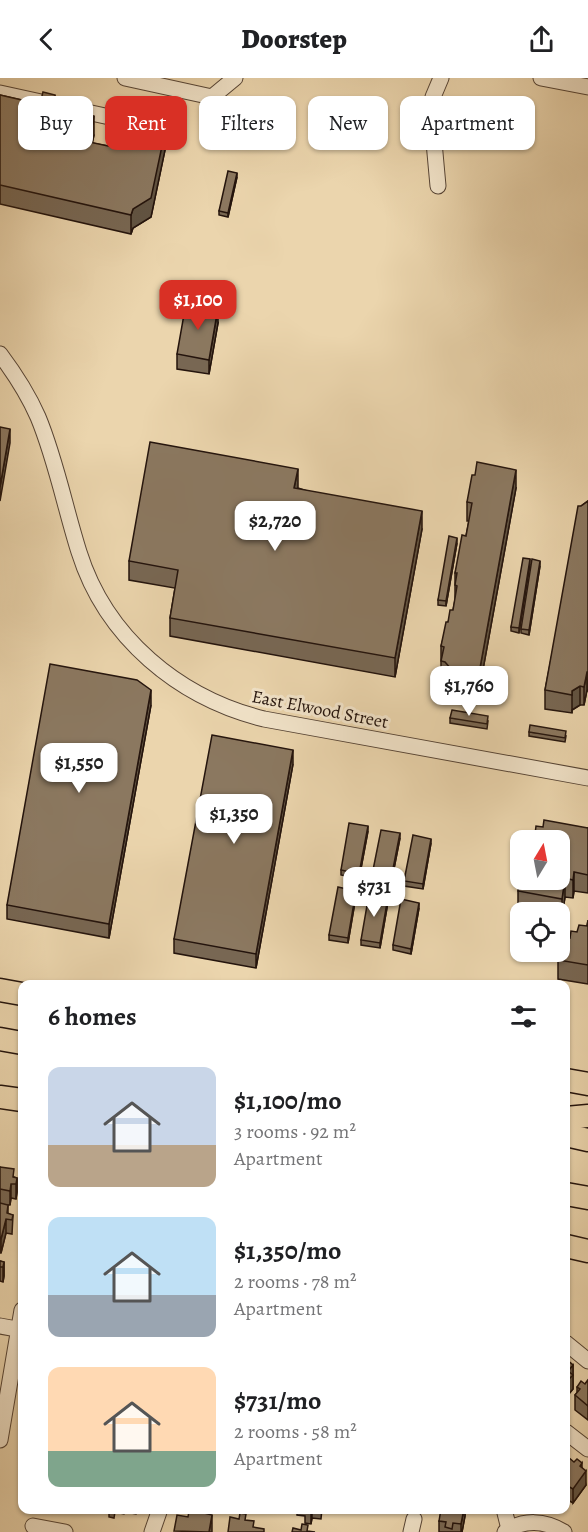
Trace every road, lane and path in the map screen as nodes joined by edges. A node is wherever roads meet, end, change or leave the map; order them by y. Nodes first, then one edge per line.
1 (125, 78) edge
2 (235, 78) edge
3 (441, 78) edge
4 (541, 78) edge
5 (588, 87) edge
6 (0, 93) edge
7 (105, 116) edge
8 (438, 186) dead end
9 (0, 354) edge
10 (588, 778) edge
11 (0, 990) edge
12 (18, 993) edge
13 (0, 1039) edge
14 (18, 1042) edge
15 (570, 1081) edge
16 (588, 1084) edge
17 (0, 1096) edge
18 (18, 1099) edge
19 (588, 1116) edge
20 (570, 1118) edge
21 (570, 1136) edge
22 (588, 1140) edge
23 (570, 1195) edge
24 (588, 1198) edge
25 (570, 1247) edge
26 (588, 1251) edge
27 (0, 1326) edge
28 (18, 1329) edge
29 (18, 1346) edge
30 (570, 1346) edge
31 (588, 1360) edge
32 (570, 1435) edge
33 (0, 1440) edge
34 (588, 1449) edge
35 (158, 1514) edge
36 (505, 1514) edge
37 (33, 1526) dead end
38 (507, 1531) edge
39 (65, 1532) edge
40 (152, 1532) edge
41 (564, 1532) edge

1 - 2 street
3 - 8 street
4 - 5 street
6 - 7 street
9 - 10 street, East Elwood Street
11 - 12 highway
13 - 14 highway
15 - 16 highway
17 - 18 highway
19 - 20 highway
21 - 22 highway
23 - 24 highway
25 - 26 highway
27 - 28 street
29 - 33 street
30 - 31 street
32 - 34 street
35 - 40 street
36 - 38 street
37 - 39 street
38 - 41 street

